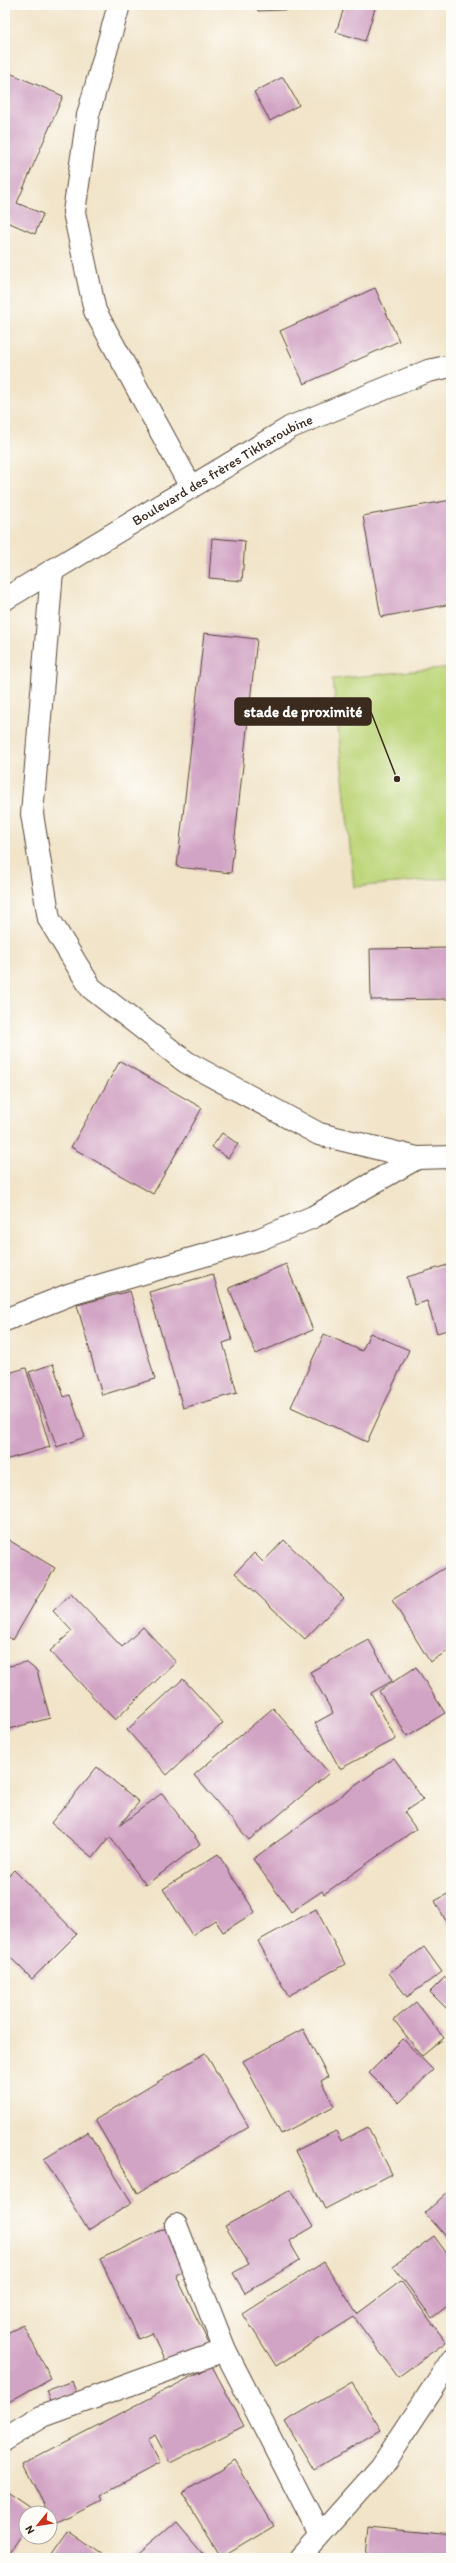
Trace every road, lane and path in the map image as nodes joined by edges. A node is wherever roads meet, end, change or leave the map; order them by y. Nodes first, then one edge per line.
1 (119, 5) edge
2 (451, 366) edge
3 (191, 487) junction
4 (52, 571) junction
5 (5, 599) edge
6 (451, 1157) edge
7 (417, 1158) junction
8 (5, 1320) edge
9 (176, 2225) dead end
10 (225, 2350) junction
11 (451, 2361) edge
12 (5, 2439) edge
13 (320, 2535) junction
14 (300, 2558) edge

1 - 3 street
2 - 3 street, Boulevard des frères Tikharoubine
3 - 4 street, Boulevard des frères Tikharoubine
4 - 5 street, Boulevard des frères Tikharoubine
4 - 7 street
6 - 7 street
7 - 8 street
9 - 10 street
10 - 12 street
10 - 13 street
11 - 13 street
13 - 14 street

